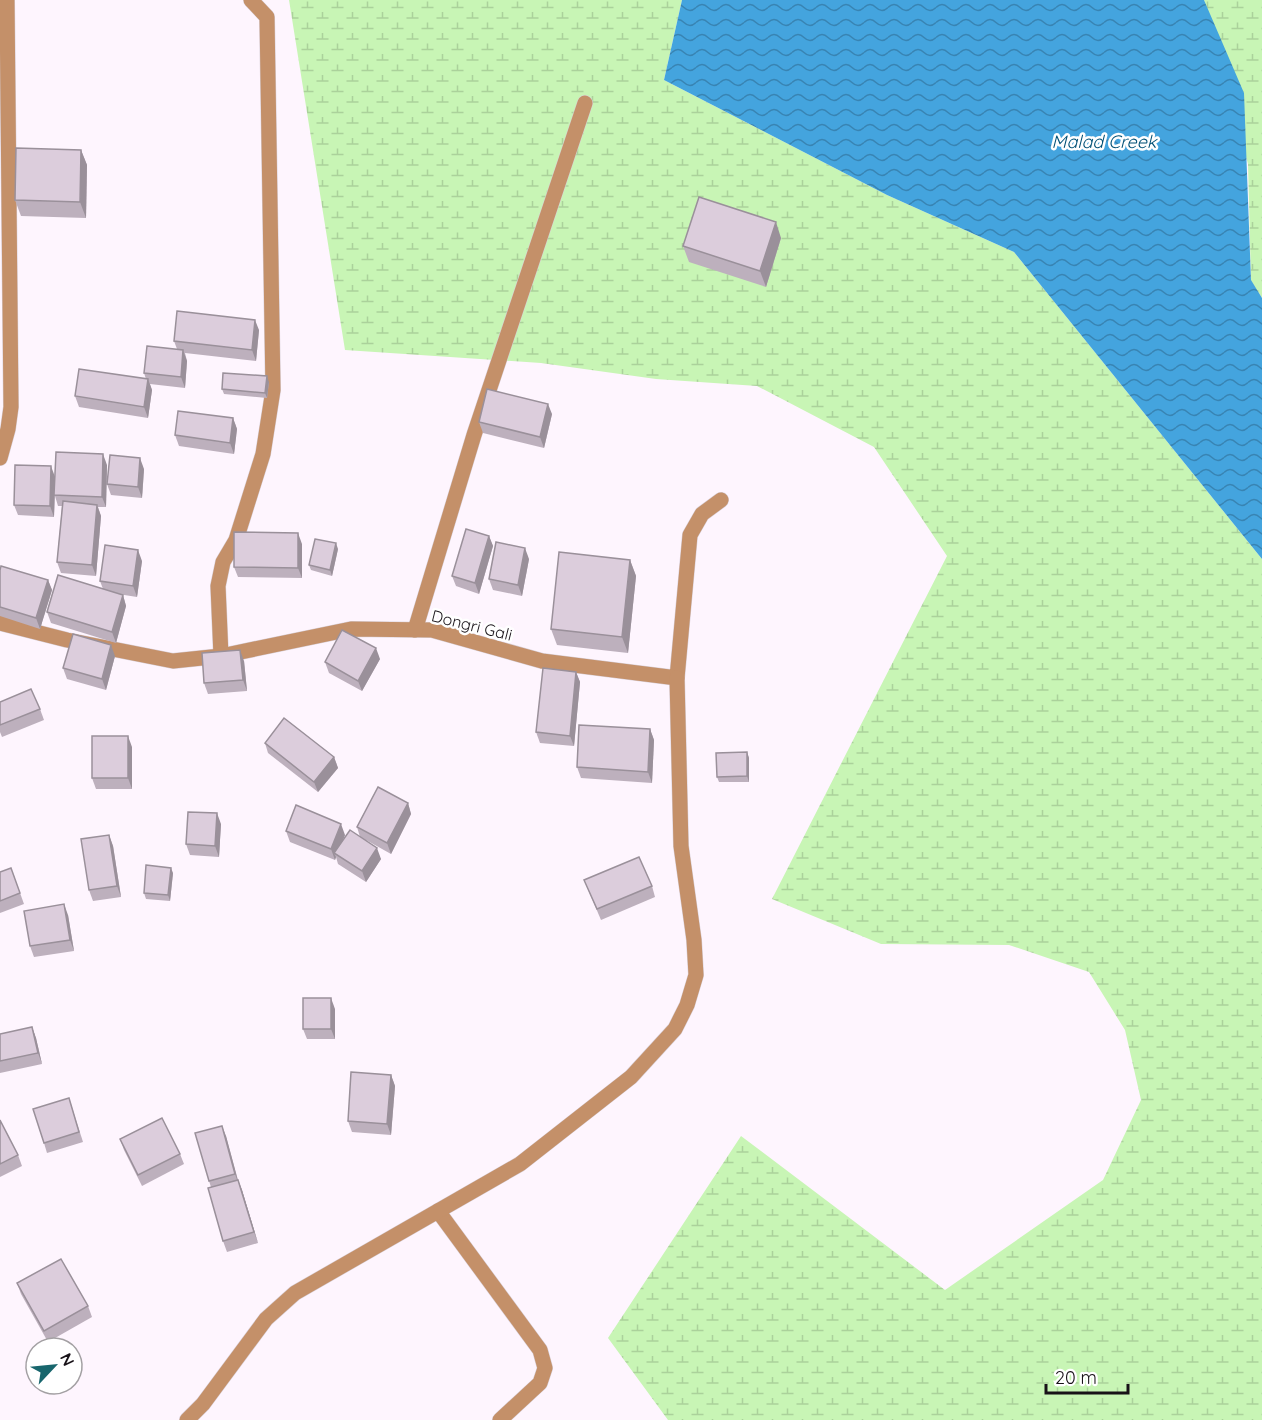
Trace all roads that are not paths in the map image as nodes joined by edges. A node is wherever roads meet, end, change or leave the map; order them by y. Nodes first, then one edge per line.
1 (7, 0) edge
2 (251, 0) edge
3 (585, 103) dead end
4 (0, 458) edge
5 (721, 500) dead end
6 (0, 623) edge
7 (416, 630) junction
8 (221, 657) junction
9 (677, 678) junction
10 (438, 1211) junction
11 (187, 1420) edge
12 (500, 1420) edge

1 - 4 street
2 - 8 street
3 - 7 street
5 - 9 street
6 - 8 street, Dongri Gali
7 - 8 street, Dongri Gali
7 - 9 street, Dongri Gali
9 - 10 street
10 - 11 street
10 - 12 street

